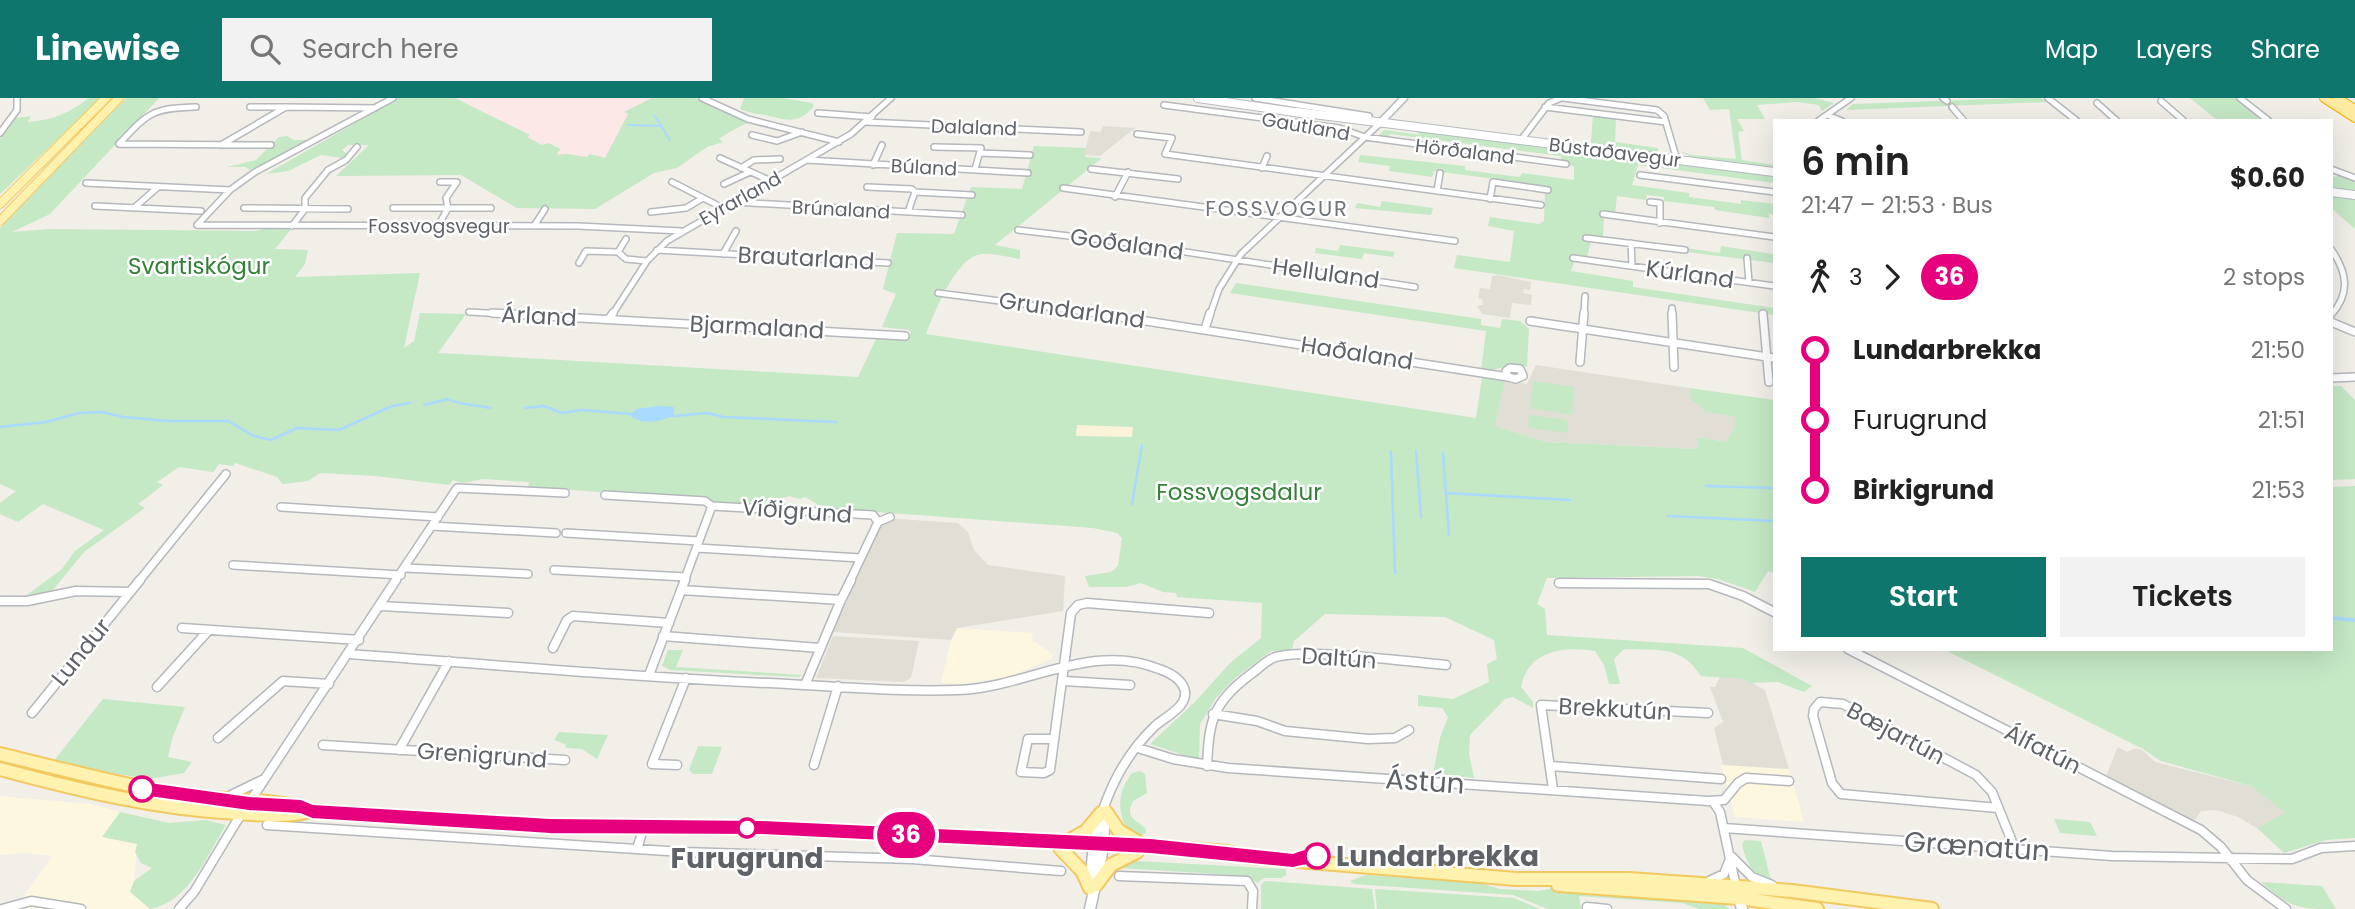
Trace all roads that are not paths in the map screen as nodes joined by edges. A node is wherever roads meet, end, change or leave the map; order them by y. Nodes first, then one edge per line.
1 (17, 98) edge
2 (106, 98) edge
3 (119, 98) edge
4 (393, 98) edge
5 (702, 98) edge
6 (891, 98) edge
7 (1198, 98) edge
8 (1255, 98) edge
9 (1404, 98) edge
10 (1562, 98) edge
11 (1851, 98) edge
12 (2048, 98) edge
13 (2241, 98) edge
14 (2322, 98) edge
15 (2161, 100) dead end
16 (2337, 100) edge
17 (2097, 103) dead end
18 (1164, 105) dead end
19 (197, 107) dead end
20 (250, 107) dead end
21 (286, 107) junction
22 (1545, 107) junction
23 (1952, 107) dead end
24 (2351, 107) edge
25 (375, 108) junction
26 (818, 113) dead end
27 (1827, 115) junction
28 (1346, 116) junction
29 (1369, 116) dead end
30 (2355, 118) edge
31 (1821, 119) edge
32 (1837, 119) edge
33 (1962, 119) edge
34 (2074, 119) edge
35 (2115, 119) edge
36 (2183, 119) edge
37 (2267, 119) edge
38 (869, 120) junction
39 (1380, 122) junction
40 (1666, 122) junction
41 (803, 132) junction
42 (1081, 132) dead end
43 (0, 133) edge
44 (1137, 134) dead end
45 (752, 135) dead end
46 (1365, 137) junction
47 (1521, 140) junction
48 (839, 142) junction
49 (222, 145) junction
50 (271, 145) dead end
51 (882, 145) dead end
52 (357, 147) dead end
53 (934, 147) dead end
54 (980, 153) junction
55 (1030, 155) dead end
56 (1267, 156) dead end
57 (720, 158) dead end
58 (780, 159) dead end
59 (807, 160) junction
60 (1677, 160) junction
61 (1566, 164) dead end
62 (873, 165) junction
63 (740, 167) junction
64 (1262, 167) junction
65 (975, 169) junction
66 (1091, 169) dead end
67 (2333, 170) edge
68 (750, 172) junction
69 (1128, 172) junction
70 (1773, 172) edge
71 (1028, 173) dead end
72 (1440, 173) dead end
73 (1640, 175) dead end
74 (1323, 176) junction
75 (2355, 178) edge
76 (1178, 179) dead end
77 (771, 181) junction
78 (440, 182) dead end
79 (671, 182) dead end
80 (86, 183) dead end
81 (724, 184) dead end
82 (159, 187) junction
83 (867, 187) dead end
84 (1063, 188) dead end
85 (230, 190) junction
86 (1548, 190) dead end
87 (13, 191) junction
88 (1437, 191) junction
89 (915, 192) junction
90 (1773, 192) edge
91 (2333, 192) edge
92 (972, 195) dead end
93 (1116, 196) junction
94 (2355, 196) edge
95 (0, 198) edge
96 (703, 198) junction
97 (1490, 199) junction
98 (734, 202) junction
99 (1650, 202) dead end
100 (0, 204) edge
101 (1541, 205) dead end
102 (95, 206) dead end
103 (134, 208) junction
104 (244, 208) dead end
105 (393, 208) dead end
106 (448, 208) junction
107 (491, 208) dead end
108 (723, 208) junction
109 (304, 209) junction
110 (348, 209) dead end
111 (545, 209) dead end
112 (201, 211) dead end
113 (650, 212) dead end
114 (908, 212) junction
115 (1603, 214) dead end
116 (962, 215) dead end
117 (1281, 216) junction
118 (0, 221) edge
119 (1660, 223) junction
120 (292, 226) junction
121 (438, 226) junction
122 (534, 226) junction
123 (1018, 230) dead end
124 (681, 231) junction
125 (736, 231) dead end
126 (1773, 237) edge
127 (1586, 238) dead end
128 (626, 239) dead end
129 (1455, 241) dead end
130 (1631, 243) junction
131 (657, 250) junction
132 (1685, 250) dead end
133 (618, 252) junction
134 (2333, 252) edge
135 (723, 254) junction
136 (1573, 258) dead end
137 (1747, 258) dead end
138 (1237, 260) junction
139 (647, 261) junction
140 (579, 262) dead end
141 (888, 262) dead end
142 (1632, 266) junction
143 (1749, 282) junction
144 (1415, 286) dead end
145 (1773, 286) edge
146 (938, 293) dead end
147 (1585, 296) dead end
148 (1672, 308) dead end
149 (469, 312) dead end
150 (2333, 313) edge
151 (1763, 314) dead end
152 (609, 319) junction
153 (1530, 321) dead end
154 (2333, 323) edge
155 (1205, 329) junction
156 (1583, 329) junction
157 (2355, 332) edge
158 (905, 336) dead end
159 (1673, 343) junction
160 (1771, 357) edge
161 (1580, 362) dead end
162 (1674, 367) dead end
163 (1508, 377) dead end
164 (2355, 377) edge
165 (2333, 378) edge
166 (1769, 382) dead end
167 (226, 474) dead end
168 (565, 493) dead end
169 (605, 495) dead end
170 (712, 506) junction
171 (281, 507) dead end
172 (438, 517) junction
173 (890, 517) dead end
174 (878, 522) junction
175 (432, 526) junction
176 (556, 533) dead end
177 (566, 533) dead end
178 (698, 544) junction
179 (860, 558) junction
180 (233, 565) dead end
181 (554, 570) dead end
182 (403, 571) junction
183 (528, 574) dead end
184 (686, 578) junction
185 (1559, 583) dead end
186 (681, 590) junction
187 (130, 592) junction
188 (841, 600) junction
189 (0, 601) edge
190 (381, 606) junction
191 (1773, 611) edge
192 (508, 613) dead end
193 (1209, 613) dead end
194 (668, 622) junction
195 (182, 628) dead end
196 (209, 630) junction
197 (663, 636) junction
198 (359, 640) junction
199 (552, 648) dead end
200 (820, 648) junction
201 (1852, 651) edge
202 (350, 654) junction
203 (449, 661) junction
204 (1063, 664) junction
205 (1446, 666) dead end
206 (649, 675) junction
207 (686, 678) junction
208 (1064, 681) junction
209 (330, 684) junction
210 (805, 685) junction
211 (1129, 685) dead end
212 (838, 686) junction
213 (157, 687) dead end
214 (32, 713) dead end
215 (1708, 713) dead end
216 (1213, 714) junction
217 (1409, 730) dead end
218 (218, 738) dead end
219 (1054, 739) junction
220 (323, 745) dead end
221 (1138, 748) junction
222 (399, 750) junction
223 (0, 754) edge
224 (565, 760) dead end
225 (677, 765) dead end
226 (814, 765) dead end
227 (1207, 766) junction
228 (1551, 766) junction
229 (0, 769) edge
230 (266, 778) junction
231 (1721, 779) dead end
232 (1789, 780) dead end
233 (1553, 789) junction
234 (211, 799) junction
235 (1714, 803) junction
236 (1998, 808) junction
237 (245, 809) junction
238 (1104, 812) junction
239 (267, 825) dead end
240 (644, 826) junction
241 (1724, 828) junction
242 (1063, 845) junction
243 (1151, 846) junction
244 (2355, 846) edge
245 (1099, 847) junction
246 (637, 849) junction
247 (2015, 849) junction
248 (1137, 852) junction
249 (1731, 855) junction
250 (1249, 857) junction
251 (2230, 859) junction
252 (1061, 871) dead end
253 (1119, 876) dead end
254 (1516, 879) junction
255 (1701, 884) junction
256 (1093, 887) junction
257 (1793, 891) junction
258 (1739, 898) edge
259 (1849, 904) edge
260 (1761, 906) edge
261 (1587, 907) dead end
262 (1, 908) edge
263 (1090, 908) edge
264 (81, 909) edge
265 (179, 909) edge
266 (1252, 909) edge
267 (1607, 909) edge
268 (1817, 909) edge
269 (1932, 909) edge
270 (2286, 909) edge

1 - 43 street
2 - 87 main road
3 - 118 main road
4 - 25 street
5 - 41 street
6 - 38 street, Eyrarland
7 - 28 main road, Bústaðavegur
8 - 28 street, Bústaðavegur
9 - 39 street
10 - 22 street
10 - 40 street
11 - 27 street
12 - 34 street
13 - 37 street
14 - 16 highway
15 - 36 street
16 - 24 highway
16 - 30 highway
17 - 35 street
18 - 46 street, Gautland
19 - 49 street
20 - 21 street
21 - 25 street
21 - 49 street
22 - 40 street
22 - 47 street
23 - 33 street
25 - 85 street
26 - 38 street, Dalaland
27 - 31 street
27 - 32 street
28 - 29 street, Bústaðavegur
28 - 39 main road, Bústaðavegur
38 - 42 street, Dalaland
38 - 48 street, Eyrarland
39 - 46 street
39 - 47 main road, Bústaðavegur
40 - 60 street
41 - 45 street
41 - 48 street
44 - 64 street
46 - 61 street, Hörðaland
46 - 74 street
47 - 60 main road, Bústaðavegur
48 - 59 street, Eyrarland
49 - 50 street
51 - 62 street, Búland
52 - 109 street
53 - 54 street, Búland
54 - 55 street, Búland
54 - 65 street, Búland
56 - 64 street
57 - 63 street
58 - 63 street
59 - 62 street, Búland
59 - 77 street, Eyrarland
60 - 70 main road, Bústaðavegur
62 - 65 street, Búland
63 - 68 street
64 - 74 street
65 - 71 street, Búland
66 - 69 street
67 - 75 street
68 - 77 street
68 - 81 street
69 - 76 street
69 - 93 street
72 - 88 street
73 - 90 street
74 - 88 street
74 - 117 street
77 - 98 street, Eyrarland
78 - 106 street
79 - 96 street
80 - 82 street
82 - 85 street
82 - 103 street
83 - 89 street, Brúnaland
84 - 93 street
85 - 120 street, Fossvogsvegur
86 - 97 street
87 - 95 street
87 - 100 main road
88 - 97 street
89 - 92 street, Brúnaland
89 - 114 street, Brúnaland
91 - 94 main road
93 - 117 street
96 - 108 street
96 - 113 street
97 - 101 street
98 - 108 street, Eyrarland
98 - 114 street, Brúnaland
99 - 119 street
102 - 103 street
103 - 112 street
104 - 109 street
105 - 106 street
106 - 107 street
106 - 121 street
108 - 124 street, Eyrarland
109 - 110 street
109 - 120 street
111 - 122 street
114 - 116 street, Brúnaland
115 - 119 street
117 - 129 street
117 - 138 street
119 - 126 street
120 - 121 street, Fossvogsvegur
121 - 122 street, Fossvogsvegur
122 - 124 street, Fossvogsvegur
123 - 138 street, Goðaland
124 - 131 street, Eyrarland
125 - 135 street, Brautarland
127 - 130 street, Kúrland
128 - 133 street
130 - 132 street, Kúrland
130 - 142 street, Kúrland
131 - 135 street, Brautarland
131 - 139 street, Eyrarland
133 - 139 street
133 - 140 street
134 - 150 street
135 - 141 street, Brautarland
136 - 142 street, Kúrland
137 - 143 street, Kúrland
138 - 144 street, Helluland
138 - 155 street
139 - 152 street, Eyrarland
142 - 143 street, Kúrland
143 - 145 street, Kúrland
146 - 155 street, Grundarland
147 - 156 street
148 - 159 street
149 - 152 street, Árland
151 - 160 street
152 - 158 street, Bjarmaland
153 - 156 street
154 - 157 street
155 - 163 street, Haðaland
156 - 159 street
156 - 161 street
159 - 160 street
159 - 162 street
160 - 166 street
164 - 165 street
167 - 187 street, Lundur
168 - 172 street
169 - 170 street
170 - 174 street, Víðigrund
170 - 178 street
171 - 172 street
172 - 175 street
173 - 174 street, Víðigrund
174 - 179 street, Víðigrund
175 - 176 street
175 - 182 street
177 - 178 street, Víðigrund
178 - 179 street, Víðigrund
178 - 184 street
179 - 188 street, Víðigrund
180 - 182 street
181 - 184 street
182 - 183 street
182 - 190 street
184 - 186 street
185 - 191 street
186 - 188 street
186 - 194 street
187 - 189 street, Lundur
187 - 214 street, Lundur
188 - 200 street, Víðigrund
190 - 192 street
190 - 198 street
193 - 204 street
194 - 197 street
194 - 199 street
195 - 196 street
196 - 198 street
196 - 213 street
197 - 200 street
197 - 206 street
198 - 202 street
200 - 210 street, Víðigrund
201 - 251 street, Álfatún
202 - 203 street
202 - 209 street
203 - 206 street
203 - 222 street, Grenigrund
204 - 208 street
204 - 212 street
204 - 221 street
205 - 216 street, Daltún
206 - 207 street
207 - 210 street
207 - 225 street
208 - 211 street
208 - 219 street
209 - 218 street
209 - 230 street
210 - 212 street
212 - 226 street
215 - 228 street, Brekkutún
216 - 217 street
216 - 227 street, Daltún
219 - 219 street
220 - 222 street, Grenigrund
221 - 227 street, Ástún
221 - 238 street
222 - 224 street, Grenigrund
223 - 234 main road
227 - 233 street, Ástún
228 - 231 street
228 - 233 street, Brekkutún
229 - 237 main road
230 - 234 street
230 - 237 street
232 - 235 street
233 - 235 street, Ástún
234 - 237 main road
235 - 241 street
236 - 236 street, Bæjartún
236 - 247 street, Bæjartún
237 - 240 main road
237 - 265 street
238 - 242 main road
238 - 243 main road
238 - 245 street
239 - 246 street
240 - 242 main road
240 - 246 street
241 - 247 street, Grænatún
241 - 249 street
242 - 245 main road
242 - 256 main road
243 - 245 main road
243 - 250 main road
244 - 251 street, Grænatún
245 - 248 main road
245 - 256 street
246 - 252 street
247 - 251 street, Grænatún
248 - 250 main road
248 - 256 main road
249 - 255 street
249 - 257 street
249 - 258 street
250 - 254 main road
251 - 270 street, Álfatún
253 - 266 street
254 - 255 main road
254 - 258 main road
255 - 258 main road
256 - 263 street
257 - 258 main road
257 - 259 main road
258 - 260 main road
259 - 269 main road
260 - 268 main road
261 - 267 street
262 - 264 street

